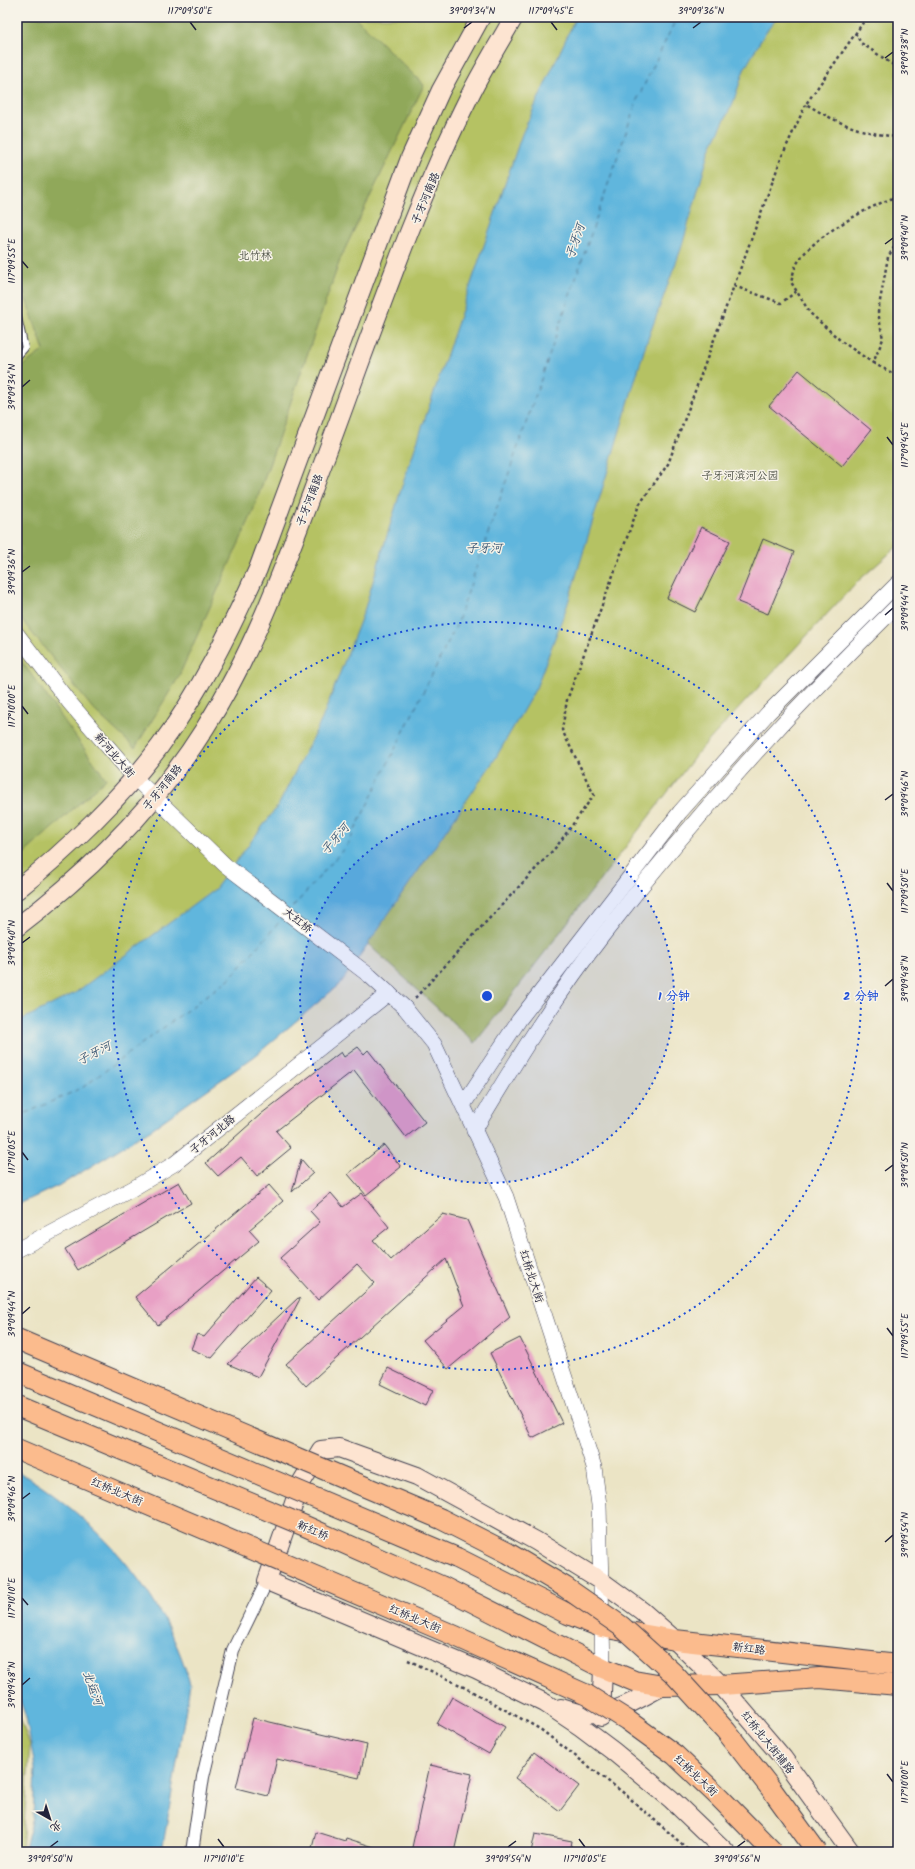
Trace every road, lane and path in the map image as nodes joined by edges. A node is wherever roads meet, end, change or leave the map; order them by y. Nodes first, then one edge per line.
1 (481, 17) edge
2 (514, 17) edge
3 (868, 17) edge
4 (855, 33) junction
5 (898, 68) edge
6 (806, 104) junction
7 (898, 137) edge
8 (898, 196) edge
9 (898, 241) edge
10 (734, 286) junction
11 (797, 291) junction
12 (17, 313) edge
13 (17, 357) edge
14 (874, 363) junction
15 (898, 374) edge
16 (898, 583) edge
17 (898, 605) edge
18 (17, 634) edge
19 (155, 753) junction
20 (177, 769) junction
21 (134, 778) junction
22 (154, 798) junction
23 (225, 864) joint
24 (17, 890) edge
25 (17, 927) edge
26 (370, 976) joint
27 (389, 994) junction
28 (405, 1008) junction
29 (463, 1105) junction
30 (474, 1131) junction
31 (17, 1250) edge
32 (17, 1338) edge
33 (17, 1372) edge
34 (17, 1406) edge
35 (17, 1449) edge
36 (267, 1581) junction
37 (601, 1581) junction
38 (601, 1628) junction
39 (675, 1640) junction
40 (405, 1659) dead end
41 (898, 1665) edge
42 (603, 1668) junction
43 (722, 1685) junction
44 (898, 1685) edge
45 (663, 1686) junction
46 (545, 1703) junction
47 (600, 1714) junction
48 (613, 1751) junction
49 (192, 1852) edge
50 (691, 1852) edge
51 (726, 1852) edge
52 (773, 1852) edge
53 (817, 1852) edge
54 (850, 1852) edge

1 - 19 main road
2 - 20 main road, 子牙河南路
3 - 4 path
4 - 5 path
4 - 6 path
6 - 7 path
6 - 10 path
8 - 11 path
9 - 14 path
10 - 11 path
10 - 28 path
11 - 14 path
12 - 13 lane
14 - 15 path
16 - 29 street
17 - 30 street
18 - 21 street, 新河北大街
19 - 20 main road
19 - 21 main road
20 - 22 main road, 子牙河南路
21 - 22 street, 新河北大街
21 - 24 main road
22 - 23 street, 新河北大街
22 - 25 main road, 子牙河南路
23 - 26 street, 大红桥
26 - 27 street, 红桥北大街
27 - 28 street, 红桥北大街
27 - 31 street, 子牙河北路
28 - 29 street, 红桥北大街
29 - 30 street, 红桥北大街
30 - 37 street, 红桥北大街
32 - 53 main road, bridge
33 - 38 main road, bridge
34 - 42 main road, 新红桥, bridge
35 - 52 main road, 红桥北大街, bridge
36 - 37 main road, 红桥北大街辅路
36 - 46 main road
36 - 49 street
37 - 38 street, 红桥北大街
37 - 39 main road, 红桥北大街辅路
38 - 39 main road, 新红路
38 - 42 street, 红桥北大街
39 - 41 main road, 新红路
39 - 43 main road, 红桥北大街辅路
40 - 50 path
42 - 45 main road
42 - 47 main road
43 - 44 main road
43 - 45 main road
43 - 54 main road, 红桥北大街辅路
45 - 47 main road
46 - 47 main road
46 - 48 main road
47 - 48 main road
48 - 51 main road

